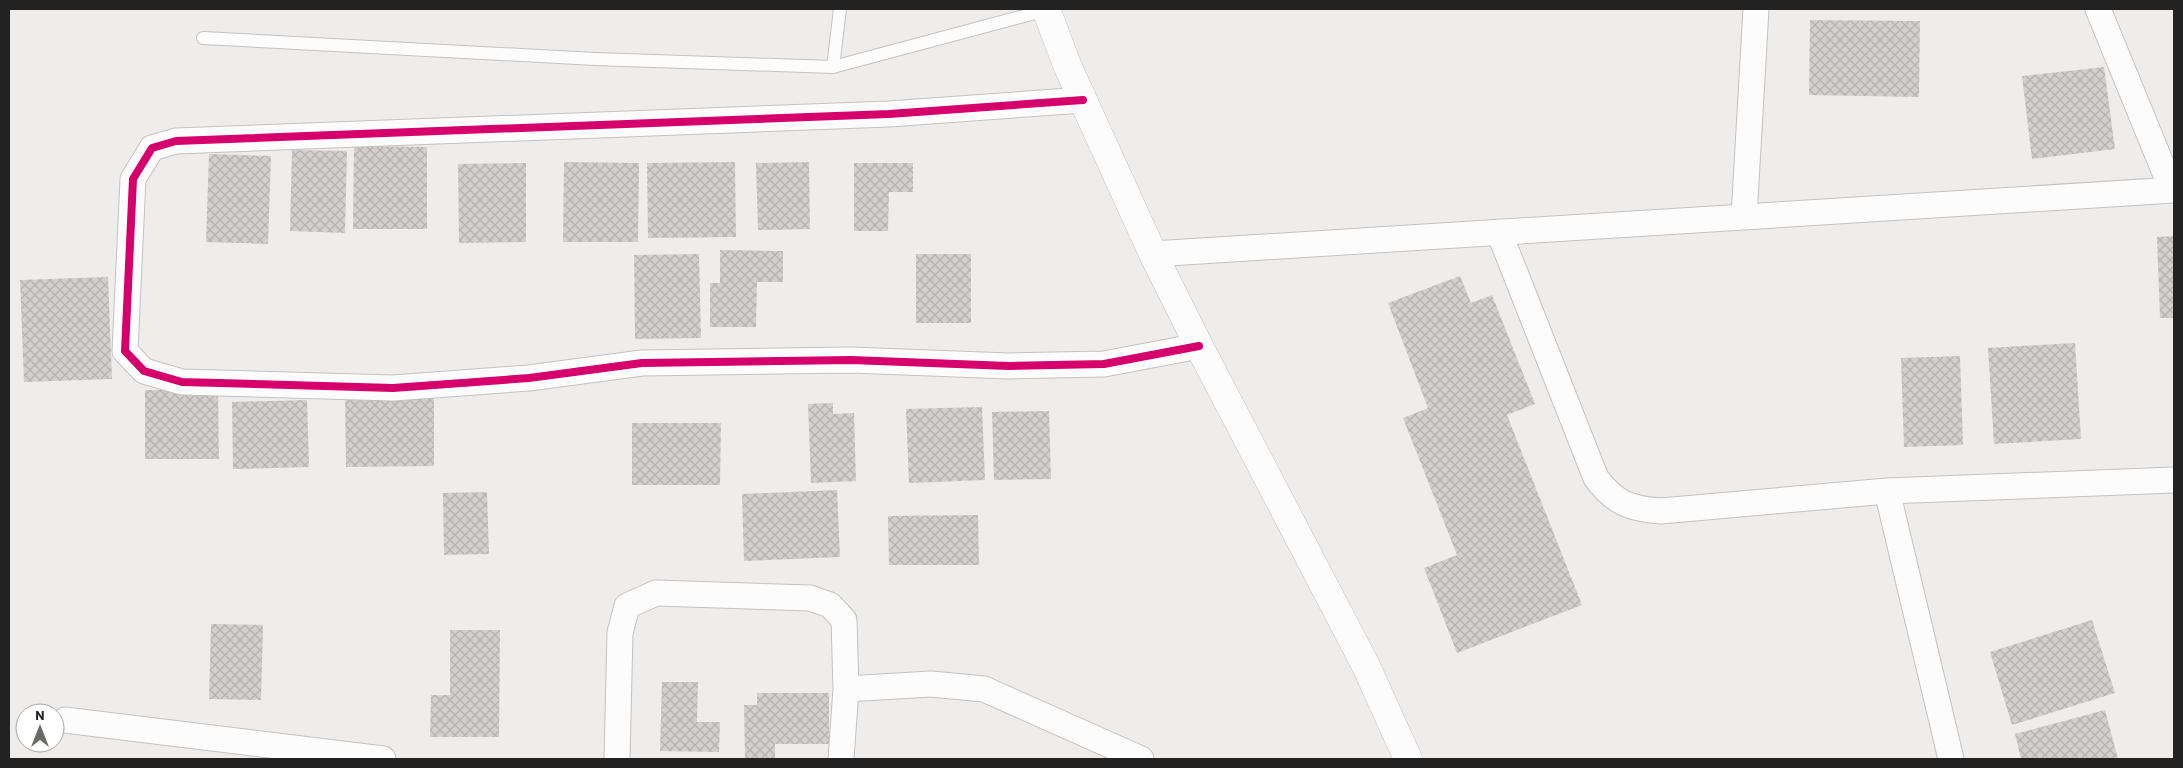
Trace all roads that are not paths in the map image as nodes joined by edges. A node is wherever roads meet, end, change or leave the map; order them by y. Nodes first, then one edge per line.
1 (840, 9) edge
2 (1049, 9) edge
3 (1756, 9) edge
4 (2098, 9) edge
5 (203, 38) dead end
6 (833, 67) junction
7 (1083, 100) junction
8 (2173, 190) edge
9 (1744, 217) junction
10 (1499, 232) junction
11 (1153, 254) junction
12 (1199, 346) junction
13 (2174, 480) edge
14 (1887, 491) junction
15 (846, 689) junction
16 (65, 720) dead end
17 (383, 759) edge
18 (617, 759) edge
19 (841, 759) edge
20 (1141, 759) edge
21 (1408, 759) edge
22 (1951, 759) edge

1 - 6 lane
2 - 6 lane
2 - 7 street
3 - 9 street
4 - 8 street
5 - 6 lane
7 - 11 street
7 - 12 street
8 - 9 street
9 - 10 street
10 - 11 street
10 - 14 street
11 - 12 street
12 - 21 street
13 - 14 street
14 - 22 street
15 - 18 street
15 - 19 street
15 - 20 street
16 - 17 street

